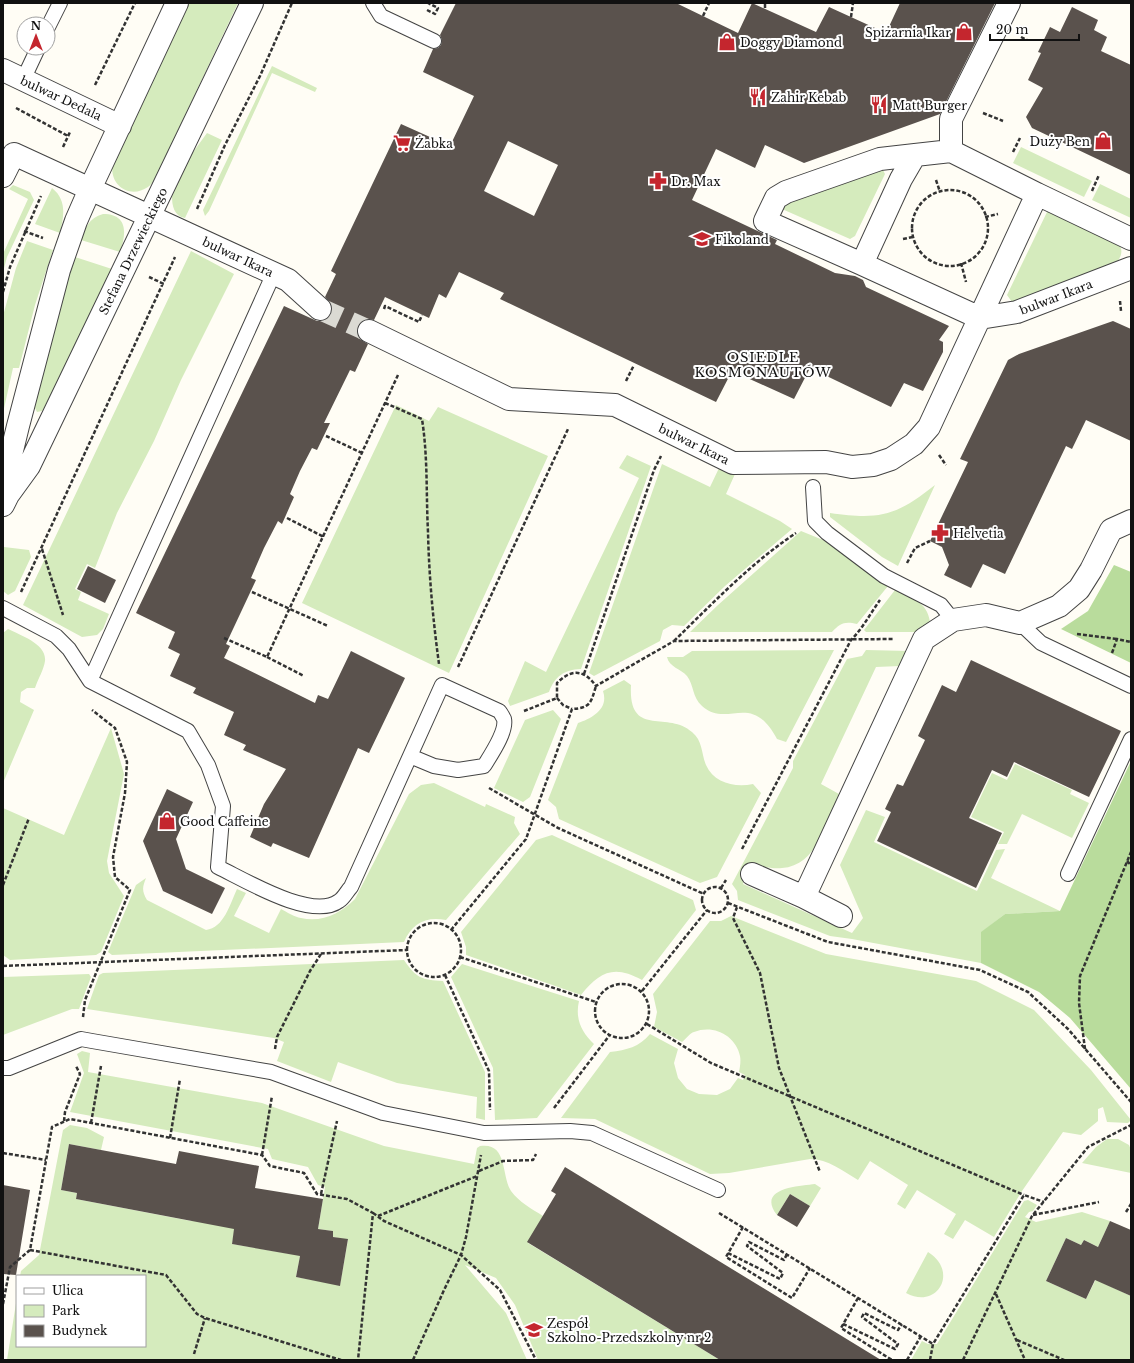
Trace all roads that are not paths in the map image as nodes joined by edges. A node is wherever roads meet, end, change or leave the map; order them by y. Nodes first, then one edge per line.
1 (60, 3) edge
2 (177, 3) edge
3 (252, 3) edge
4 (373, 3) edge
5 (1009, 3) edge
6 (54, 16) edge
7 (434, 41) dead end
8 (34, 56) edge
9 (3, 70) edge
10 (23, 80) junction
11 (120, 126) junction
12 (952, 151) junction
13 (915, 154) junction
14 (3, 176) edge
15 (90, 189) junction
16 (1037, 194) junction
17 (150, 216) junction
18 (1131, 239) edge
19 (862, 264) junction
20 (1131, 268) edge
21 (274, 273) junction
22 (320, 309) tunnel mouth
23 (980, 318) junction
24 (368, 331) tunnel mouth
25 (813, 488) dead end
26 (5, 500) edge
27 (1131, 521) edge
28 (3, 608) edge
29 (953, 620) junction
30 (1020, 623) junction
31 (90, 681) junction
32 (1131, 686) edge
33 (1131, 739) edge
34 (410, 756) junction
35 (752, 874) dead end
36 (1068, 874) dead end
37 (804, 896) junction
38 (841, 916) dead end
39 (3, 1068) edge
40 (718, 1190) dead end

1 - 6 lane
2 - 11 street, Stefana Drzewieckiego
3 - 17 street, Stefana Drzewieckiego
4 - 7 lane
5 - 12 street
8 - 10 lane
9 - 10 street, bulwar Dedala
10 - 11 street, bulwar Dedala
11 - 15 street, Stefana Drzewieckiego
12 - 13 street
12 - 16 street
13 - 19 street
13 - 19 street
14 - 15 street, bulwar Ikara
15 - 17 street, bulwar Ikara
15 - 26 street, Stefana Drzewieckiego
16 - 18 street
16 - 23 street, bulwar Ikara
17 - 21 street, bulwar Ikara
17 - 26 street, Stefana Drzewieckiego
19 - 23 street
20 - 23 street, bulwar Ikara
21 - 22 street, bulwar Ikara
21 - 31 lane
23 - 24 street, bulwar Ikara
25 - 29 lane
27 - 30 street
28 - 31 lane
29 - 30 street
29 - 37 street
30 - 32 lane
31 - 34 lane
33 - 36 lane
34 - 34 lane
35 - 37 street
37 - 38 street
39 - 40 lane

